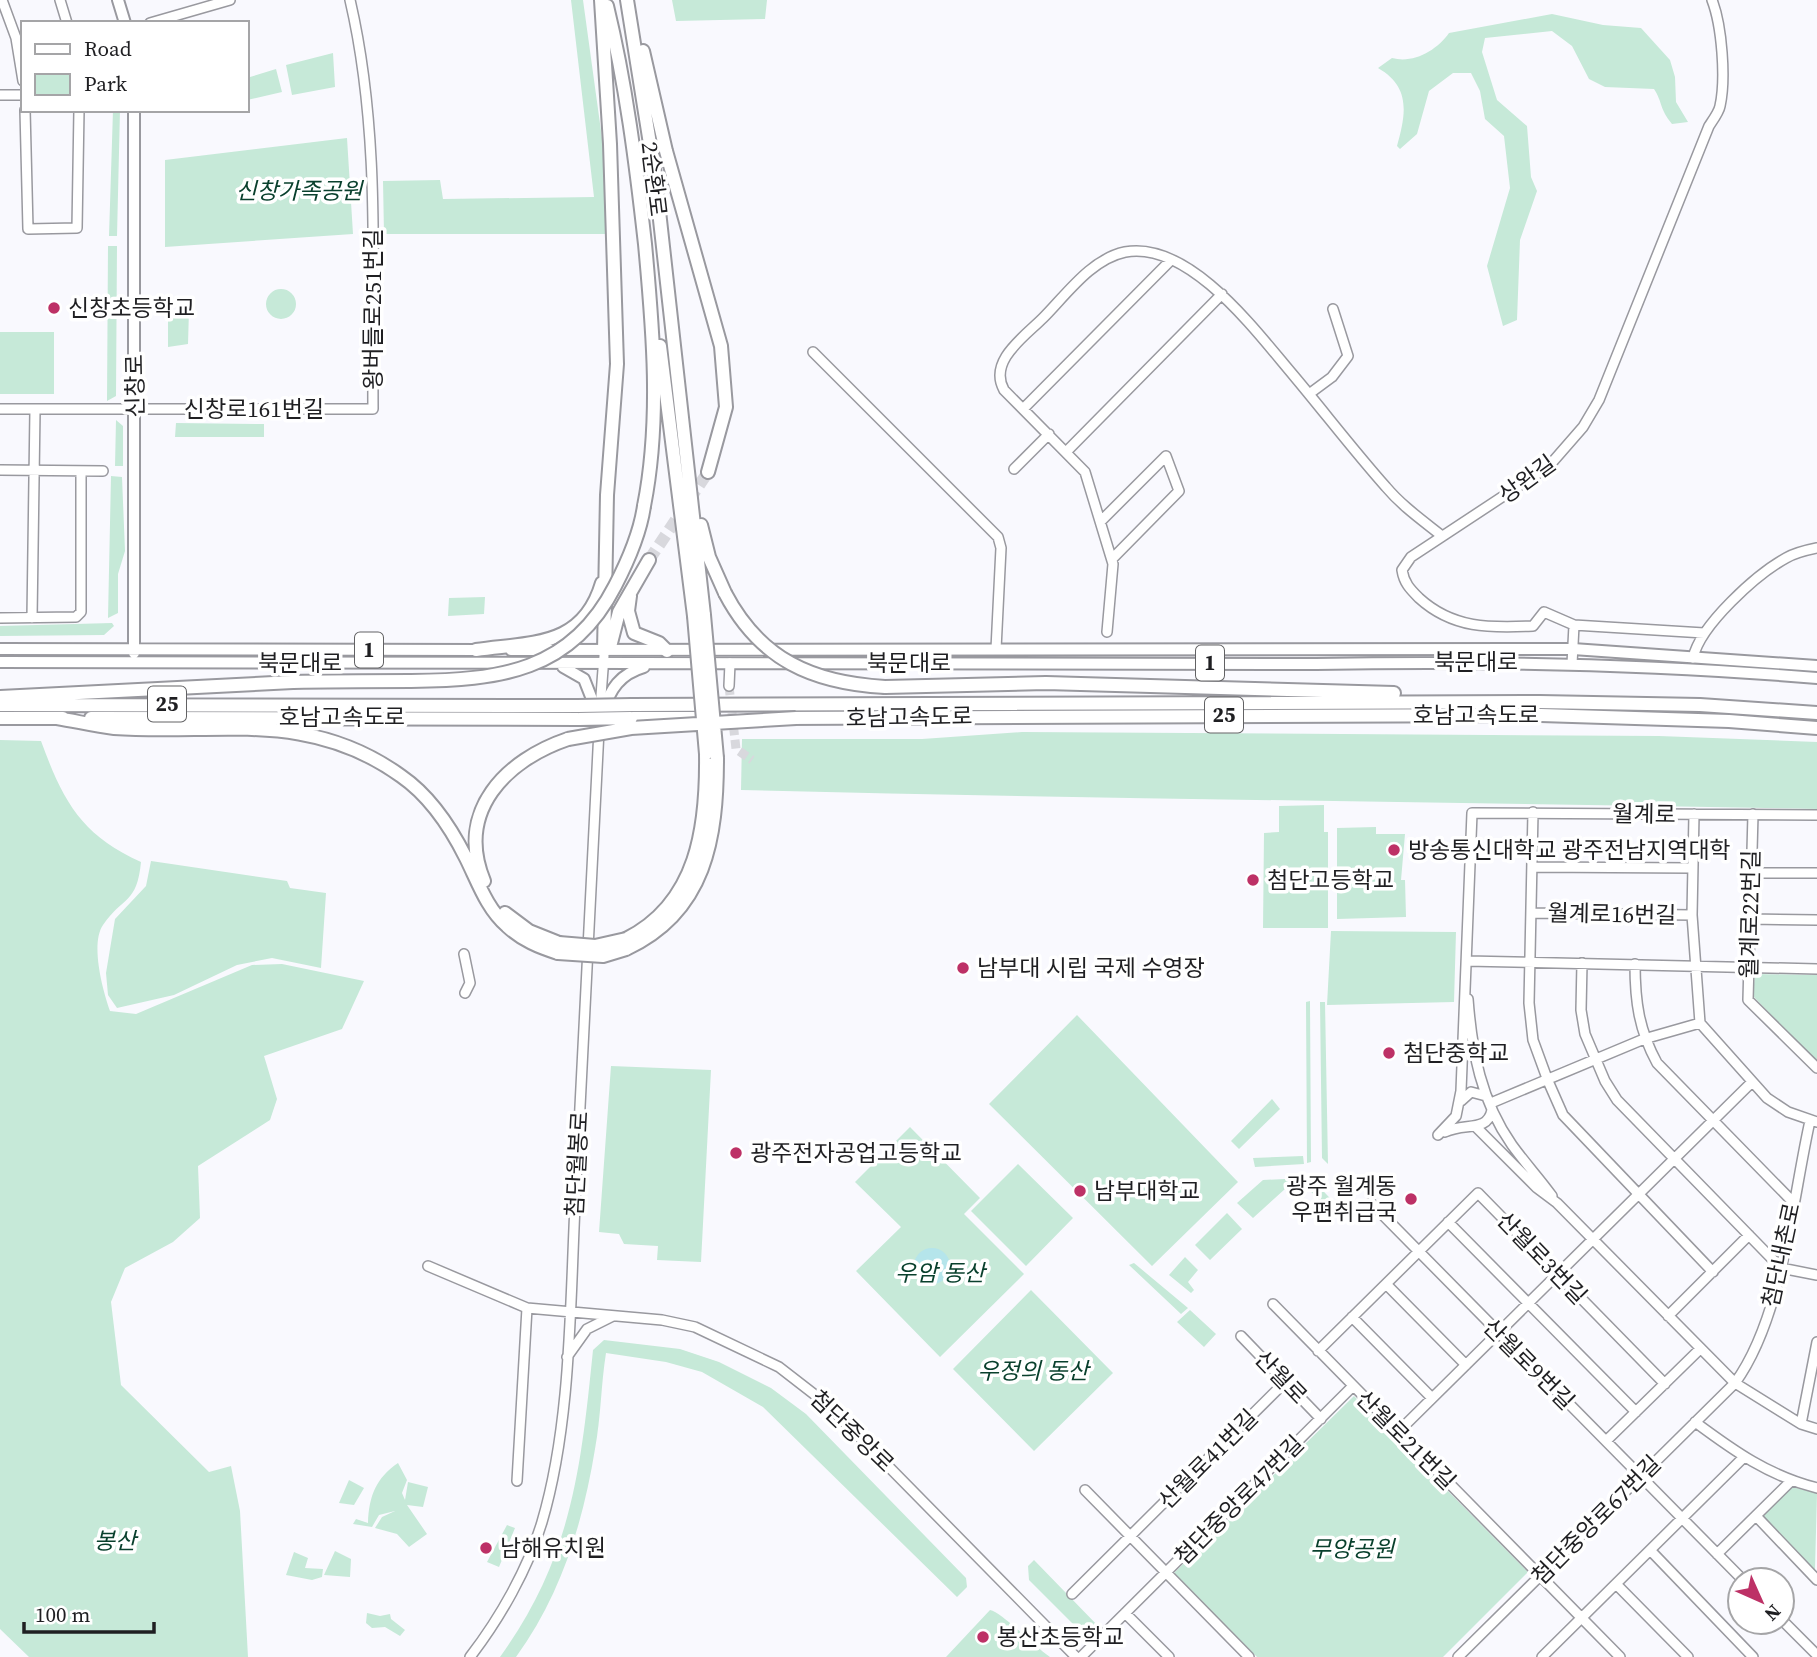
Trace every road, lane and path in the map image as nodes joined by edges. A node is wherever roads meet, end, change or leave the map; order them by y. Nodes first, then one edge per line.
1 (2, 0) edge
2 (60, 0) edge
3 (118, 0) edge
4 (230, 0) edge
5 (350, 0) edge
6 (603, 0) edge
7 (629, 0) edge
8 (1712, 0) edge
9 (189, 5) edge
10 (66, 21) edge
11 (124, 21) edge
12 (154, 21) edge
13 (21, 68) edge
14 (0, 95) edge
15 (21, 95) edge
16 (25, 112) edge
17 (79, 112) edge
18 (134, 112) edge
19 (1170, 261) junction
20 (1222, 294) junction
21 (650, 301) junction
22 (1333, 309) dead end
23 (813, 352) dead end
24 (674, 358) junction
25 (1309, 394) junction
26 (135, 408) junction
27 (0, 409) edge
28 (373, 409) joint
29 (1023, 409) junction
30 (35, 410) junction
31 (1049, 434) junction
32 (1067, 451) junction
33 (1014, 469) dead end
34 (0, 470) edge
35 (35, 470) junction
36 (81, 471) junction
37 (103, 471) dead end
38 (708, 472) tunnel mouth
39 (1101, 522) junction
40 (1442, 536) junction
41 (1817, 548) edge
42 (1112, 559) junction
43 (649, 560) tunnel mouth
44 (605, 562) junction
45 (631, 592) junction
46 (699, 615) junction
47 (0, 618) edge
48 (32, 618) junction
49 (1574, 625) junction
50 (1107, 632) dead end
51 (1704, 633) junction
52 (134, 648) junction
53 (0, 649) edge
54 (996, 649) junction
55 (1573, 649) junction
56 (476, 650) junction
57 (667, 651) junction
58 (603, 657) junction
59 (1693, 658) junction
60 (0, 662) edge
61 (134, 663) junction
62 (730, 663) junction
63 (546, 664) junction
64 (660, 664) junction
65 (1572, 664) junction
66 (1817, 666) edge
67 (1817, 678) edge
68 (729, 686) tunnel mouth
69 (0, 697) edge
70 (1540, 702) junction
71 (0, 705) edge
72 (631, 711) junction
73 (579, 712) junction
74 (1817, 713) edge
75 (0, 718) edge
76 (57, 718) junction
77 (796, 718) junction
78 (599, 724) junction
79 (1817, 728) edge
80 (1533, 812) junction
81 (1694, 814) junction
82 (1753, 814) junction
83 (1817, 815) edge
84 (1533, 867) junction
85 (1692, 868) junction
86 (1751, 873) junction
87 (1817, 873) edge
88 (1532, 913) junction
89 (1692, 915) junction
90 (1750, 919) junction
91 (1817, 920) edge
92 (559, 948) junction
93 (464, 954) dead end
94 (1467, 961) junction
95 (1530, 962) junction
96 (1582, 963) junction
97 (1635, 964) junction
98 (1695, 966) junction
99 (1749, 968) junction
100 (1817, 970) edge
101 (1466, 979) junction
102 (465, 993) dead end
103 (1699, 1023) junction
104 (1644, 1039) junction
105 (1594, 1060) junction
106 (1817, 1068) edge
107 (1548, 1081) junction
108 (1752, 1082) junction
109 (1490, 1103) junction
110 (1459, 1105) junction
111 (1714, 1121) junction
112 (1813, 1121) edge
113 (1472, 1125) junction
114 (1676, 1158) junction
115 (1638, 1195) junction
116 (1792, 1200) junction
117 (1371, 1203) dead end
118 (1557, 1203) junction
119 (1448, 1222) junction
120 (1749, 1235) junction
121 (1593, 1240) junction
122 (1419, 1251) junction
123 (428, 1266) dead end
124 (1781, 1268) junction
125 (1713, 1272) junction
126 (1558, 1274) junction
127 (1817, 1275) edge
128 (1386, 1284) junction
129 (1528, 1303) junction
130 (1273, 1304) dead end
131 (527, 1308) junction
132 (569, 1310) junction
133 (616, 1315) junction
134 (1668, 1316) junction
135 (1352, 1317) junction
136 (1499, 1332) junction
137 (1241, 1336) dead end
138 (1817, 1342) edge
139 (1700, 1349) junction
140 (1318, 1351) junction
141 (565, 1362) junction
142 (1466, 1365) junction
143 (1814, 1374) edge
144 (1285, 1382) junction
145 (1735, 1383) junction
146 (1665, 1384) junction
147 (1353, 1386) junction
148 (1432, 1398) junction
149 (1636, 1412) junction
150 (1321, 1419) junction
151 (1695, 1422) junction
152 (1801, 1424) junction
153 (1817, 1429) edge
154 (1398, 1432) junction
155 (1606, 1441) junction
156 (1742, 1458) junction
157 (1640, 1476) junction
158 (517, 1481) dead end
159 (1791, 1481) junction
160 (1817, 1488) edge
161 (1085, 1490) dead end
162 (1756, 1516) junction
163 (1682, 1518) junction
164 (1130, 1536) junction
165 (1650, 1550) junction
166 (1717, 1554) junction
167 (1729, 1566) edge
168 (1166, 1573) junction
169 (1540, 1576) junction
170 (1817, 1579) edge
171 (1616, 1584) junction
172 (1072, 1594) dead end
173 (1125, 1613) junction
174 (1581, 1618) junction
175 (1796, 1634) edge
176 (1550, 1648) junction
177 (1816, 1655) edge
178 (470, 1657) edge
179 (1079, 1657) edge
180 (1169, 1657) edge
181 (1249, 1657) edge
182 (1458, 1657) edge
183 (1542, 1657) edge
184 (1559, 1657) edge
185 (1620, 1657) edge
186 (1688, 1657) edge
187 (1753, 1657) edge

1 - 13 street
2 - 10 street
3 - 11 main road
4 - 9 street
5 - 28 street, 왕버들로251번길
6 - 21 highway, 2순환로
6 - 44 highway
7 - 24 highway, 2순환로
7 - 38 highway
8 - 40 street, 상완길
9 - 12 street
14 - 15 street
16 - 17 street
18 - 26 main road, 신창로
19 - 20 street
19 - 29 street
19 - 29 street
20 - 25 street
20 - 32 street
21 - 46 highway
21 - 69 highway, bridge
22 - 25 street
23 - 54 street
24 - 46 highway
24 - 70 highway, bridge
25 - 40 street
26 - 28 street, 신창로161번길
26 - 30 street, 신창로161번길
26 - 52 main road, 신창로
27 - 30 street, 신창로161번길
29 - 31 street
30 - 35 street
31 - 32 street
31 - 33 street
32 - 39 street
34 - 35 street
35 - 36 street
35 - 48 street
36 - 37 street
36 - 48 street
39 - 42 street
39 - 42 street
40 - 49 street, 상완길
41 - 51 street
42 - 50 street
43 - 45 highway
44 - 56 highway
44 - 58 highway
45 - 57 highway
45 - 58 highway
46 - 92 highway, bridge
47 - 48 street
49 - 51 street, 상완길
49 - 55 street
51 - 59 street
52 - 53 main road, 북문대로 / 1
52 - 56 main road, 북문대로 / 1
52 - 61 main road, 신창로
54 - 55 main road, 북문대로 / 1
54 - 57 main road, 북문대로 / 1
55 - 59 main road, 북문대로 / 1
55 - 65 street
56 - 58 main road, 북문대로 / 1
57 - 58 main road, 북문대로 / 1
58 - 63 main road, 북문대로 / 1
58 - 64 main road, 북문대로 / 1
58 - 78 street, 첨단월봉로
59 - 66 main road, 북문대로 / 1
60 - 61 main road, 북문대로 / 1
61 - 63 main road, 북문대로 / 1
62 - 64 main road, 북문대로 / 1
62 - 65 main road, 북문대로 / 1
62 - 68 street
63 - 78 main road
64 - 78 main road
65 - 67 main road, 북문대로 / 1
70 - 72 highway, 호남고속도로 / 25
70 - 74 highway, 호남고속도로 / 25
71 - 73 highway, 호남고속도로 / 25
72 - 73 highway, 호남고속도로 / 25, bridge
72 - 77 highway, 호남고속도로 / 25
73 - 76 highway, 호남고속도로 / 25
75 - 76 highway, 호남고속도로 / 25
76 - 92 highway
77 - 79 highway, 호남고속도로 / 25
77 - 92 highway, bridge
78 - 132 street, 첨단월봉로
80 - 81 street, 월계로
80 - 84 street
80 - 94 street, 월계로
81 - 82 street, 월계로
81 - 85 street, 월계로16번길
82 - 83 street, 월계로
82 - 86 street, 월계로22번길
84 - 85 street, 월계로16번길
84 - 88 street
85 - 89 street, 월계로16번길
86 - 87 street
86 - 90 street, 월계로22번길
88 - 89 street, 월계로16번길
88 - 95 street
89 - 98 street, 월계로16번길
90 - 91 street
90 - 99 street, 월계로22번길
93 - 102 street
94 - 95 street
94 - 101 street
95 - 96 street
95 - 107 street
96 - 97 street
96 - 105 street
97 - 98 street
97 - 104 street
98 - 99 street
98 - 103 street, 월계로16번길
99 - 100 street
99 - 106 street, 월계로22번길
101 - 109 street
101 - 110 street
103 - 104 street
103 - 108 street
104 - 105 street
104 - 111 street
105 - 107 street
105 - 114 street
107 - 109 street
107 - 115 street
108 - 111 street
108 - 112 street
109 - 110 street
109 - 113 street
109 - 118 street
110 - 113 street
110 - 113 street
111 - 114 street
111 - 116 street
112 - 116 street, 첨단내촌로
113 - 118 street
114 - 115 street
114 - 120 street
115 - 121 street
115 - 125 street
116 - 124 street, 첨단내촌로
117 - 122 street, 산월로9번길
118 - 121 street
119 - 122 street, 산월로3번길
119 - 126 street, 산월로3번길
119 - 129 street
120 - 124 street
120 - 125 street, 첨단내촌로
121 - 126 street
121 - 134 street
122 - 128 street
122 - 136 street, 산월로9번길
123 - 131 street
124 - 127 street
124 - 145 street, 첨단내촌로
125 - 134 street, 첨단내촌로
126 - 129 street
126 - 146 street, 산월로3번길
128 - 135 street
128 - 142 street
129 - 136 street
129 - 149 street
130 - 140 street, 산월로21번길
131 - 132 street, 첨단중앙로
131 - 158 street
132 - 133 street, 첨단중앙로
132 - 141 street, 첨단월봉로
133 - 141 street
133 - 179 street, 첨단중앙로
134 - 139 street
135 - 140 street
135 - 148 street
136 - 142 street
136 - 155 street, 산월로9번길
137 - 144 street, 산월로
138 - 143 street
139 - 145 street
139 - 146 street
140 - 147 street, 산월로21번길
141 - 178 street, 첨단월봉로
142 - 148 street
143 - 152 street
144 - 150 street, 산월로
144 - 164 street, 산월로41번길
145 - 151 street, 첨단중앙로67번길
145 - 152 street
146 - 149 street
147 - 150 street, 첨단중앙로47번길
147 - 154 street, 산월로21번길
148 - 154 street
149 - 155 street
150 - 168 street, 첨단중앙로47번길
151 - 156 street
151 - 157 street, 첨단중앙로67번길
152 - 153 street
154 - 169 street, 산월로21번길
155 - 157 street, 산월로9번길
156 - 159 street
156 - 163 street
157 - 163 street, 산월로9번길
157 - 169 street, 첨단중앙로67번길
159 - 160 street
159 - 162 street
161 - 164 street
162 - 166 street
162 - 170 street
163 - 165 street
163 - 166 street, 산월로9번길
164 - 168 street
164 - 172 street, 산월로41번길
165 - 171 street
165 - 187 street
166 - 167 street, 산월로9번길
168 - 173 street, 첨단중앙로47번길
168 - 181 street
169 - 174 street, 산월로21번길
169 - 182 street, 첨단중앙로67번길
171 - 174 street
171 - 186 street
173 - 179 street, 첨단중앙로47번길
173 - 180 street
174 - 176 street
174 - 185 street, 산월로21번길
175 - 177 street
176 - 183 street
176 - 184 street

